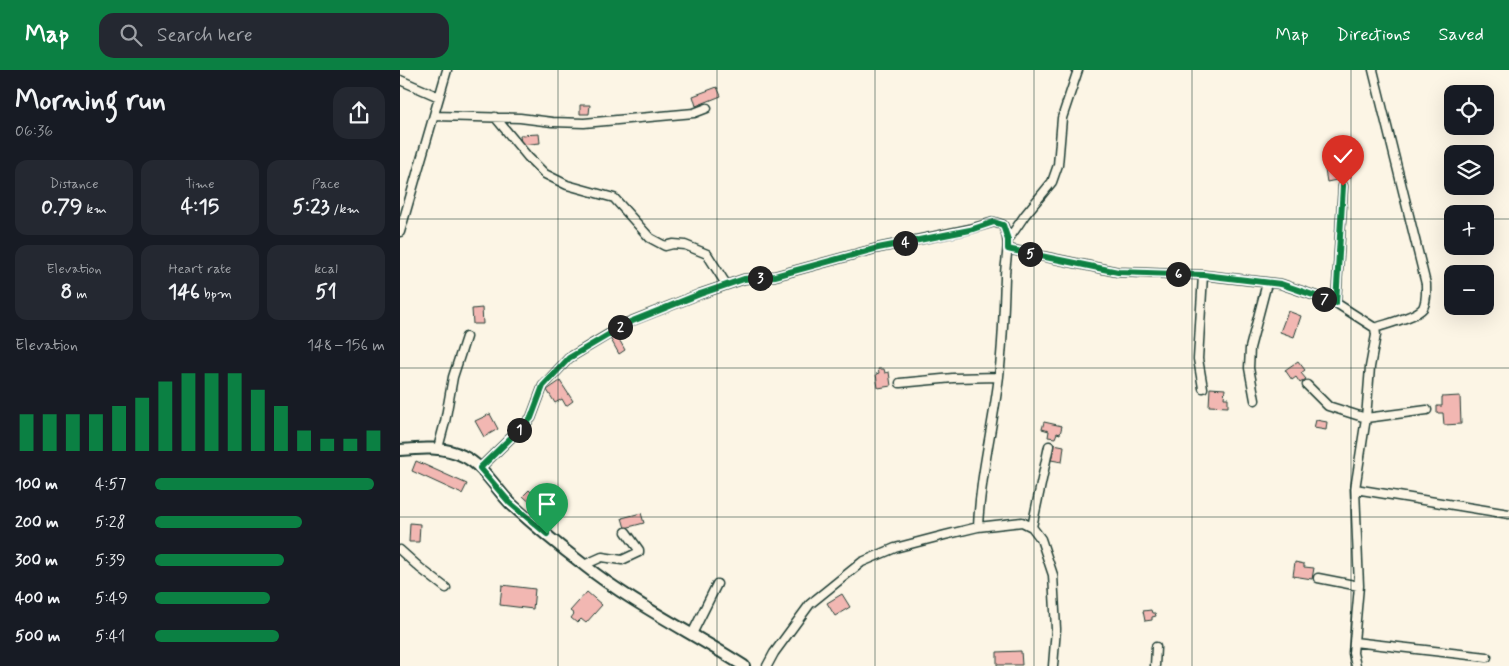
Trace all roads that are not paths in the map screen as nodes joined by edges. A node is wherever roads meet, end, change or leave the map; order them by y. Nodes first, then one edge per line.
1 (447, 70) edge
2 (1078, 70) edge
3 (1374, 70) edge
4 (400, 80) edge
5 (439, 97) junction
6 (707, 108) dead end
7 (434, 116) junction
8 (495, 117) junction
9 (1343, 186) dead end
10 (400, 232) edge
11 (1008, 240) junction
12 (1008, 249) junction
13 (1204, 275) junction
14 (1266, 283) junction
15 (726, 284) junction
16 (1336, 303) junction
17 (1374, 328) junction
18 (466, 337) dead end
19 (999, 377) junction
20 (900, 383) dead end
21 (1307, 385) dead end
22 (1202, 388) dead end
23 (1255, 400) dead end
24 (1427, 410) dead end
25 (1366, 418) junction
26 (1049, 446) dead end
27 (438, 448) junction
28 (400, 450) edge
29 (480, 468) junction
30 (1355, 490) junction
31 (1509, 514) edge
32 (978, 527) junction
33 (1032, 527) junction
34 (626, 532) dead end
35 (400, 550) edge
36 (584, 565) junction
37 (1318, 578) dead end
38 (717, 584) dead end
39 (1360, 586) junction
40 (446, 588) dead end
41 (692, 634) junction
42 (1354, 642) junction
43 (1156, 647) dead end
44 (1487, 657) dead end
45 (728, 662) edge
46 (744, 666) edge
47 (766, 666) edge
48 (1053, 666) edge
49 (1155, 666) edge
50 (1356, 666) edge

1 - 5 street
2 - 11 street
3 - 17 street
4 - 5 street
5 - 7 street
6 - 8 street
7 - 8 street
7 - 10 street
8 - 15 street
9 - 16 street
11 - 12 street
11 - 15 street
12 - 13 street
12 - 19 street
13 - 14 street
13 - 22 street
14 - 16 street
14 - 23 street
15 - 29 street
16 - 17 street
17 - 25 street
18 - 27 street
19 - 20 street
19 - 32 street
21 - 25 street
24 - 25 street
25 - 30 street
26 - 33 street
27 - 28 street
27 - 29 street
29 - 36 street
30 - 31 street
30 - 39 street
32 - 33 street
32 - 47 street
33 - 48 street
34 - 36 street
35 - 40 street
36 - 41 street
37 - 39 street
38 - 41 street
39 - 42 street
41 - 45 street
42 - 44 street
42 - 50 street
43 - 49 street
45 - 46 street

